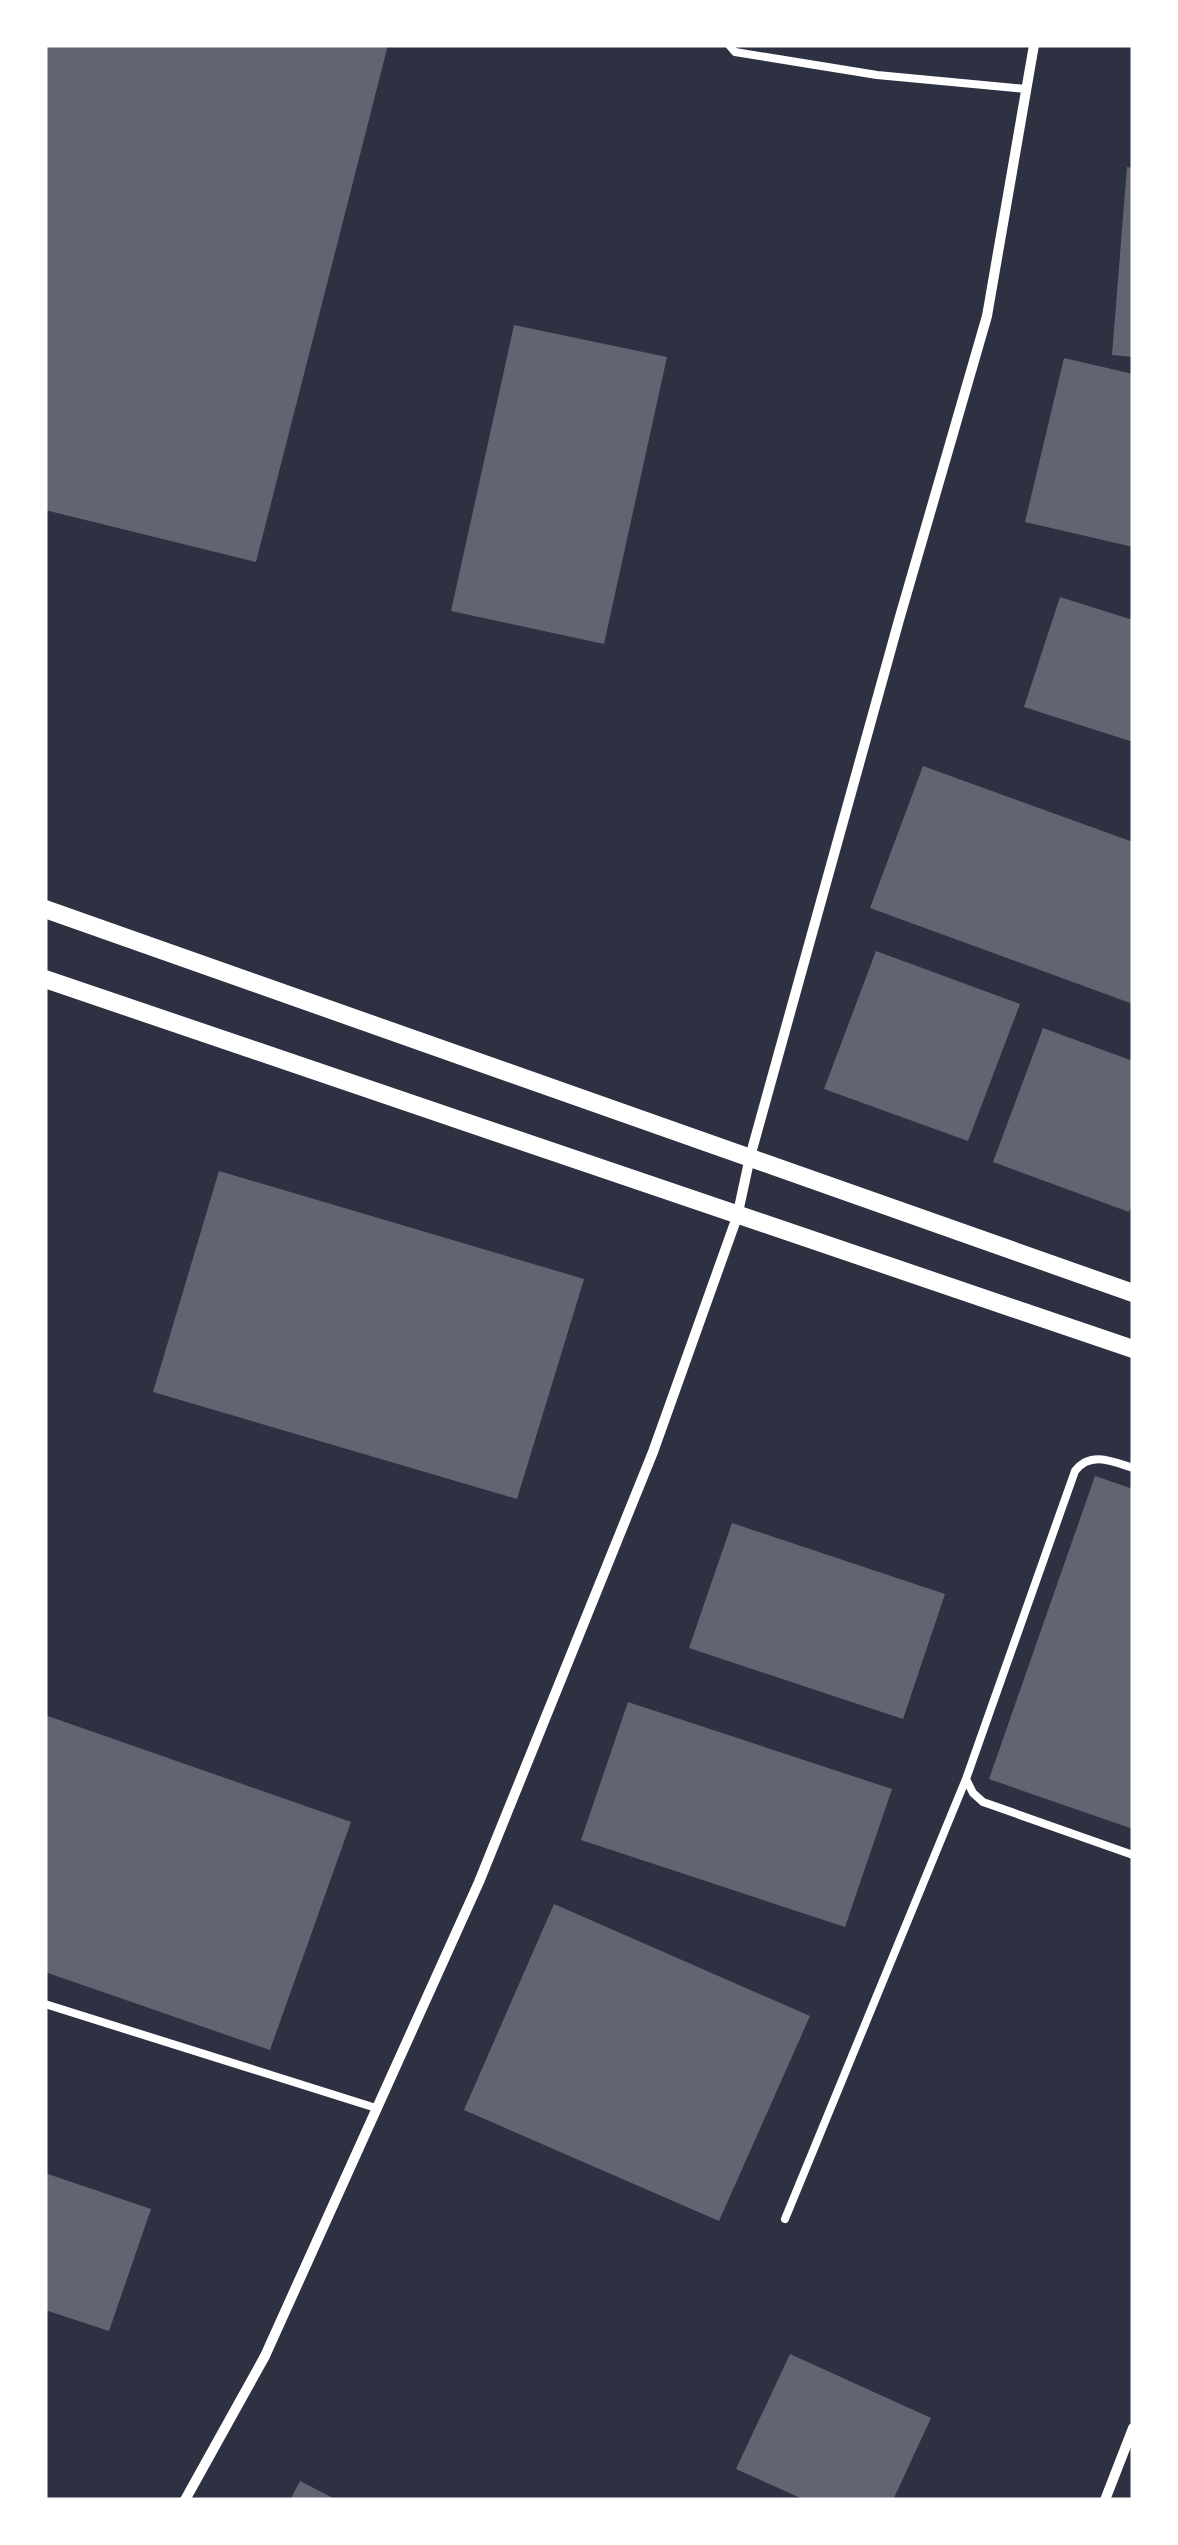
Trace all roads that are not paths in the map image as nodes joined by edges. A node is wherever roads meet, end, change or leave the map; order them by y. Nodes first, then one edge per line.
1 (729, 45) edge
2 (1034, 45) edge
3 (1026, 89) junction
4 (45, 909) edge
5 (45, 979) edge
6 (750, 1158) junction
7 (737, 1217) junction
8 (1133, 1292) edge
9 (1133, 1349) edge
10 (1133, 1468) edge
11 (966, 1779) junction
12 (1133, 1855) edge
13 (45, 2004) edge
14 (376, 2108) junction
15 (786, 2219) dead end
16 (1133, 2428) edge
17 (184, 2500) edge
18 (1104, 2500) edge

1 - 3 lane
2 - 3 street
3 - 6 street
4 - 6 street
5 - 7 street
6 - 7 street
6 - 8 street
7 - 9 street
7 - 14 street
10 - 11 lane
11 - 12 lane
11 - 15 lane
13 - 14 lane
14 - 17 street
16 - 18 street

